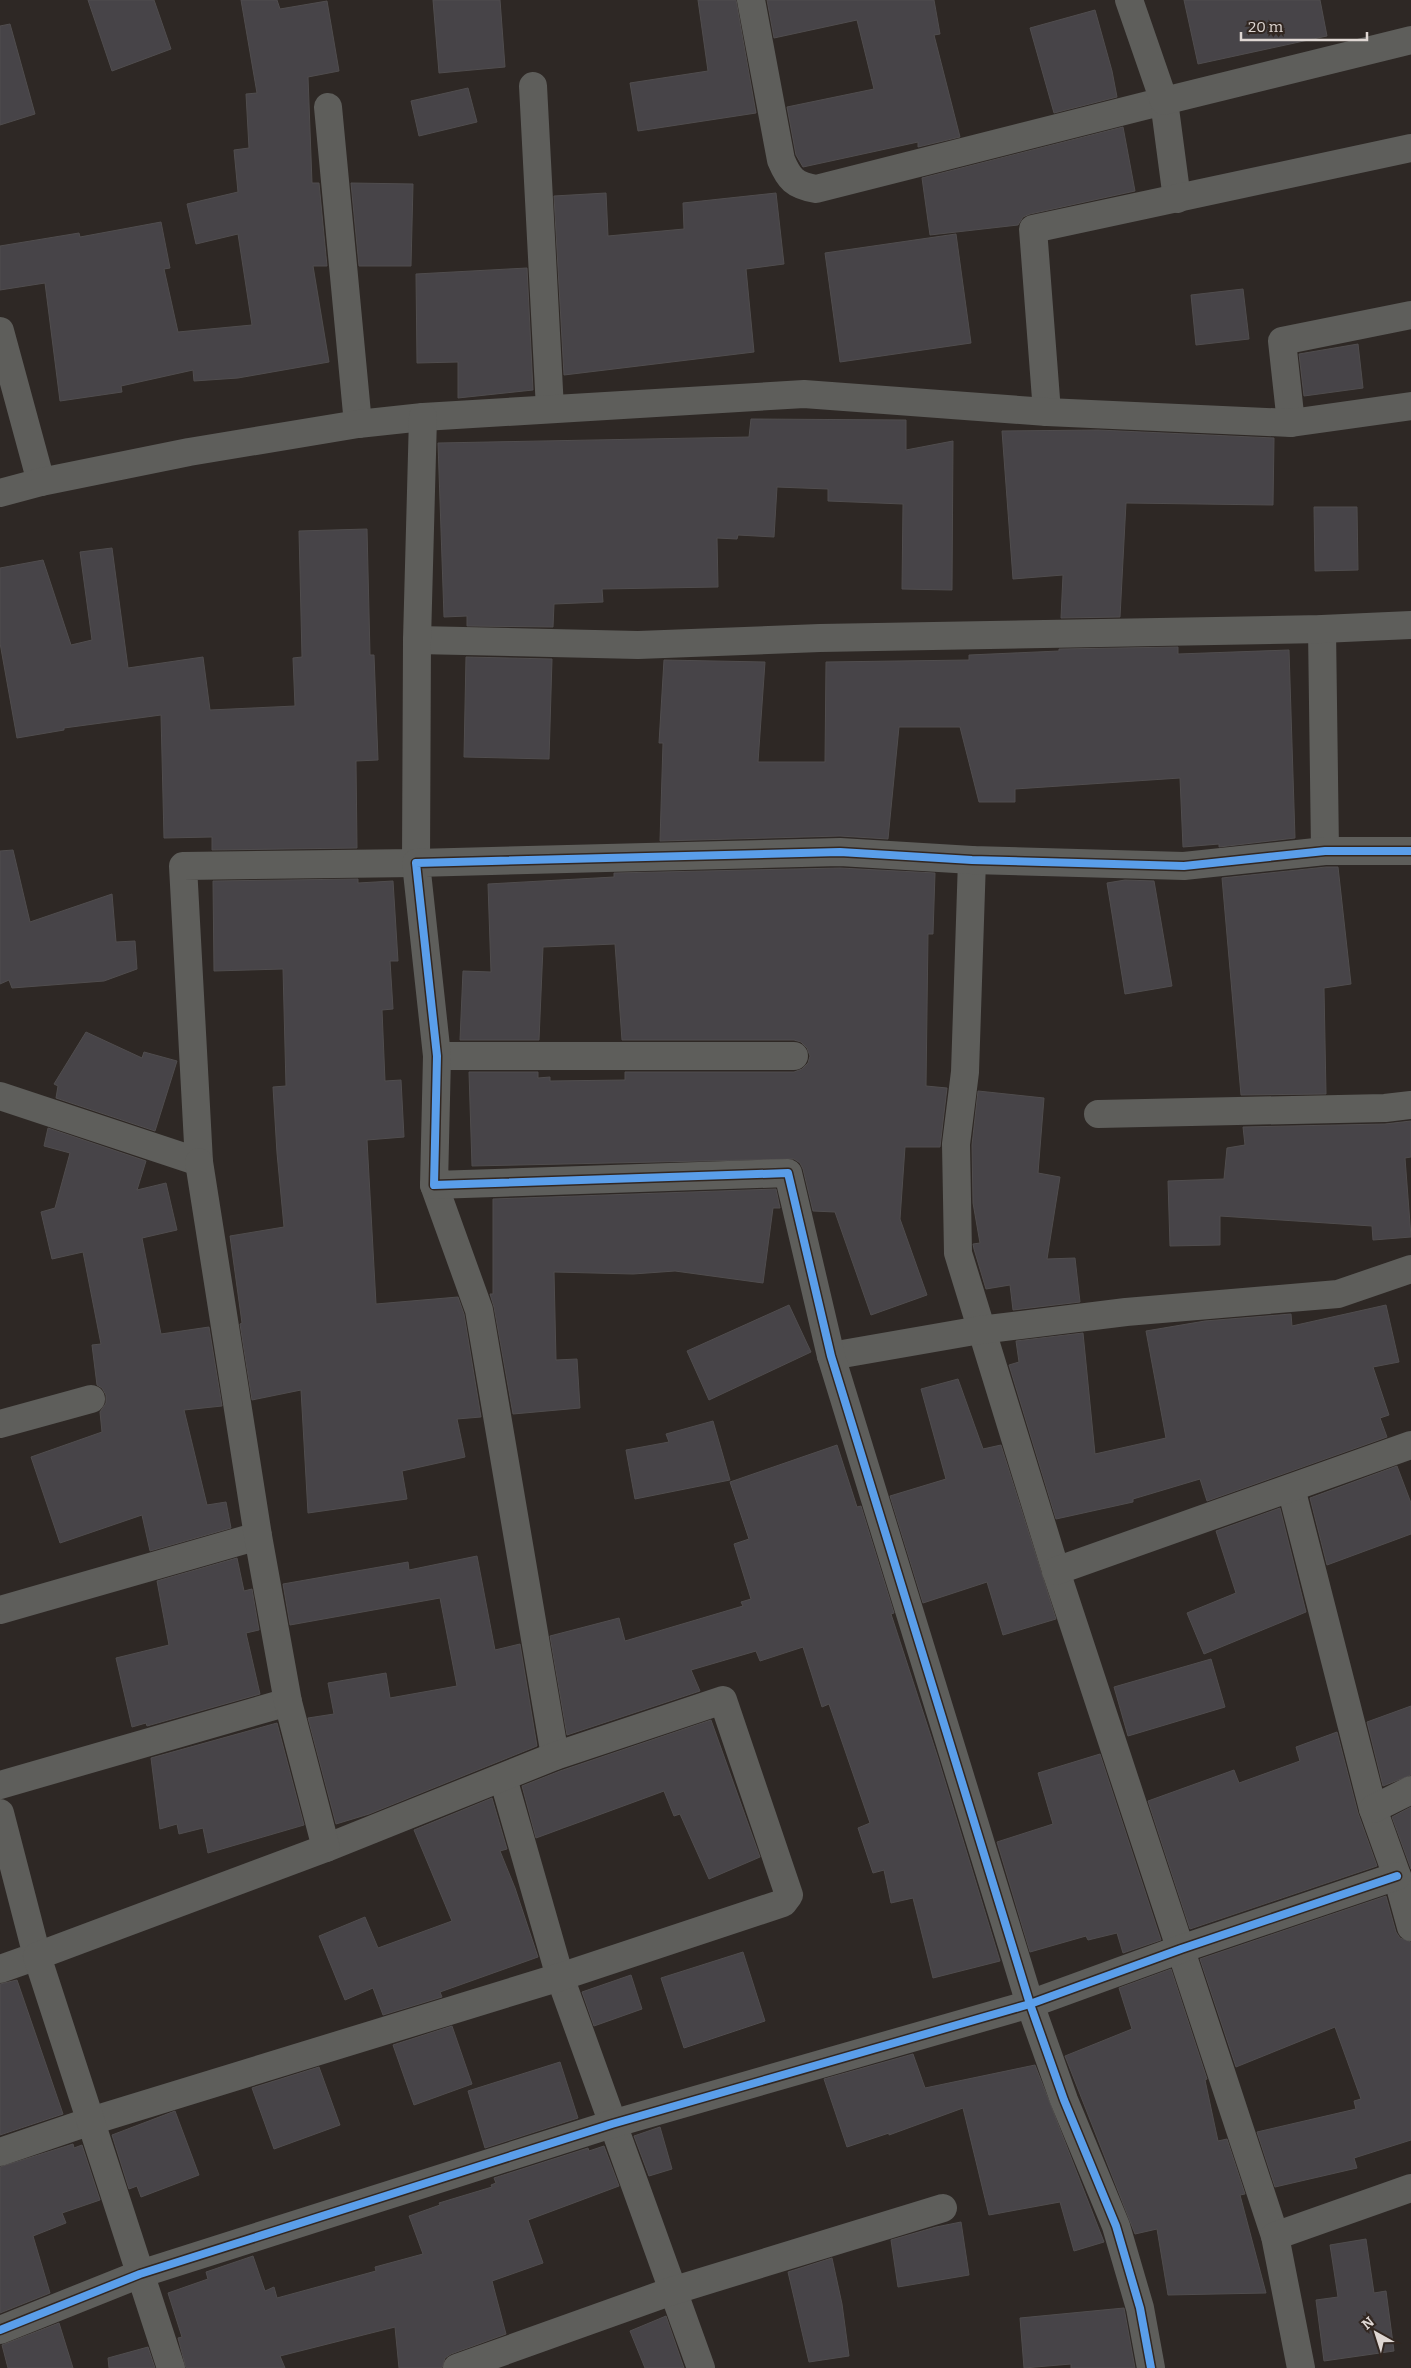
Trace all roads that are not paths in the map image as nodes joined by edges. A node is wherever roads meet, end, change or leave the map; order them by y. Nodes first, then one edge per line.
1 (751, 0) edge
2 (1129, 0) edge
3 (1411, 40) edge
4 (533, 86) dead end
5 (1164, 100) junction
6 (328, 107) dead end
7 (1411, 148) edge
8 (1176, 199) junction
9 (1411, 315) edge
10 (0, 331) edge
11 (1411, 406) edge
12 (550, 409) junction
13 (1047, 412) junction
14 (423, 417) junction
15 (1291, 423) junction
16 (358, 424) junction
17 (41, 482) junction
18 (0, 492) edge
19 (1411, 625) edge
20 (1322, 629) junction
21 (417, 640) junction
22 (1325, 851) junction
23 (1411, 851) edge
24 (972, 860) junction
25 (416, 863) junction
26 (437, 1056) junction
27 (794, 1056) dead end
28 (0, 1096) edge
29 (1411, 1105) edge
30 (1098, 1114) dead end
31 (199, 1162) junction
32 (434, 1185) junction
33 (1411, 1269) edge
34 (980, 1330) junction
35 (831, 1356) junction
36 (92, 1399) dead end
37 (0, 1424) edge
38 (1411, 1445) edge
39 (1291, 1488) junction
40 (258, 1536) junction
41 (1056, 1571) junction
42 (0, 1610) edge
43 (288, 1702) junction
44 (555, 1756) junction
45 (503, 1778) junction
46 (0, 1785) edge
47 (1411, 1790) edge
48 (1373, 1808) junction
49 (0, 1813) edge
50 (326, 1848) junction
51 (1397, 1876) junction
52 (1411, 1927) edge
53 (1181, 1949) junction
54 (37, 1956) junction
55 (0, 1969) edge
56 (560, 1977) junction
57 (1030, 2004) junction
58 (91, 2122) junction
59 (612, 2124) junction
60 (0, 2152) edge
61 (1411, 2188) edge
62 (943, 2208) dead end
63 (1275, 2236) junction
64 (140, 2274) junction
65 (672, 2291) junction
66 (0, 2330) edge
67 (171, 2368) edge
68 (457, 2368) edge
69 (701, 2368) edge
70 (1151, 2368) edge
71 (1301, 2368) edge

1 - 5 street
2 - 5 street
3 - 5 street
4 - 12 street
5 - 8 street
6 - 16 street
7 - 8 street
8 - 13 street
9 - 15 street
10 - 17 street
11 - 15 street
12 - 13 street
12 - 14 street
13 - 15 street
14 - 16 street
14 - 21 street
16 - 17 street
17 - 18 street
19 - 20 street
20 - 21 street
20 - 22 street
21 - 25 street
22 - 23 street
22 - 24 street
24 - 25 street
24 - 34 street
25 - 26 street
25 - 31 street
26 - 27 street
26 - 32 street
28 - 31 street
29 - 30 street
31 - 40 street
32 - 35 street
32 - 44 street
33 - 34 street
34 - 35 street
34 - 41 street
35 - 57 street
36 - 37 street
38 - 39 street
39 - 41 street
39 - 48 street
40 - 42 street
40 - 43 street
41 - 53 street
43 - 46 street
43 - 50 street
44 - 45 street
44 - 56 street
45 - 50 street
45 - 56 street
47 - 48 street
48 - 51 street
49 - 54 street
50 - 54 street
51 - 52 street
51 - 53 street
53 - 57 street
53 - 63 street
54 - 55 street
54 - 58 street
56 - 58 street
56 - 59 street
57 - 59 street
57 - 70 street
58 - 60 street
58 - 64 street
59 - 64 street
59 - 65 street
61 - 63 street
62 - 65 street
63 - 71 street
64 - 66 street
64 - 67 street
65 - 68 street
65 - 69 street

